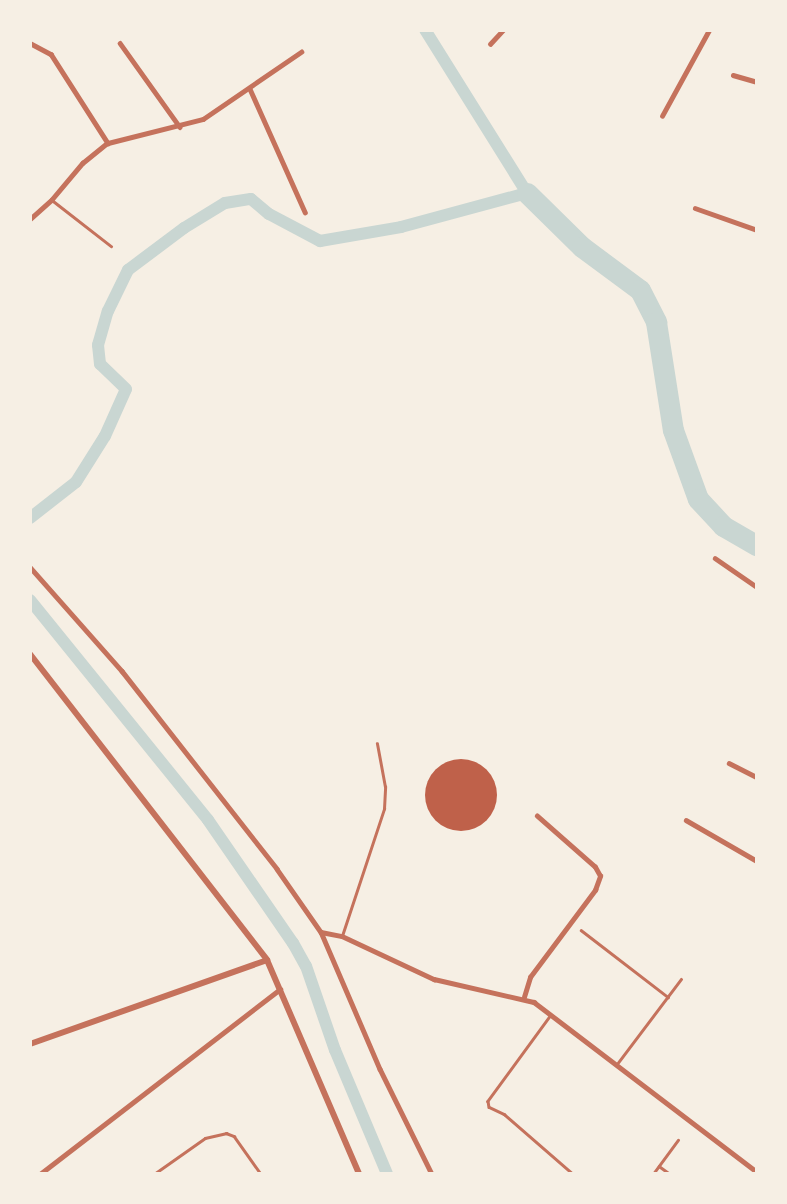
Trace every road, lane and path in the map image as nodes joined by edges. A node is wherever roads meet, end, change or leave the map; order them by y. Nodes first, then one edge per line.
1 (503, 30) edge
2 (709, 30) edge
3 (30, 43) edge
4 (120, 43) dead end
5 (490, 44) dead end
6 (301, 52) dead end
7 (733, 75) dead end
8 (757, 82) edge
9 (250, 89) junction
10 (662, 116) dead end
11 (180, 127) junction
12 (108, 143) junction
13 (52, 200) junction
14 (695, 208) dead end
15 (305, 212) dead end
16 (30, 220) edge
17 (757, 230) edge
18 (111, 246) dead end
19 (715, 558) dead end
20 (30, 567) edge
21 (757, 587) edge
22 (30, 654) edge
23 (377, 744) dead end
24 (729, 763) dead end
25 (757, 777) edge
26 (537, 817) dead end
27 (686, 820) dead end
28 (757, 860) edge
29 (581, 930) dead end
30 (321, 932) junction
31 (342, 936) junction
32 (267, 960) junction
33 (681, 979) dead end
34 (280, 989) junction
35 (524, 997) junction
36 (668, 997) junction
37 (551, 1015) junction
38 (30, 1044) edge
39 (617, 1064) junction
40 (678, 1140) dead end
41 (659, 1166) junction
42 (757, 1172) edge
43 (40, 1174) edge
44 (154, 1174) edge
45 (261, 1174) edge
46 (359, 1174) edge
47 (432, 1174) edge
48 (573, 1174) edge
49 (653, 1174) edge
50 (670, 1174) edge

1 - 5 street
2 - 10 street
3 - 12 street
4 - 11 street
6 - 9 street
7 - 8 street
9 - 11 street
9 - 15 street
11 - 12 street
12 - 13 street
13 - 16 street
13 - 18 lane
14 - 17 street
19 - 21 street
20 - 30 street
22 - 32 street
23 - 31 lane
24 - 25 street
26 - 35 street
27 - 28 street
29 - 36 lane
30 - 31 street
30 - 47 street
31 - 35 street
32 - 34 street
32 - 38 street
33 - 36 lane
34 - 43 street
34 - 46 street
35 - 37 street
36 - 39 lane
37 - 39 street
37 - 48 lane
39 - 42 street
40 - 41 lane
41 - 49 lane
41 - 50 lane
44 - 45 lane

